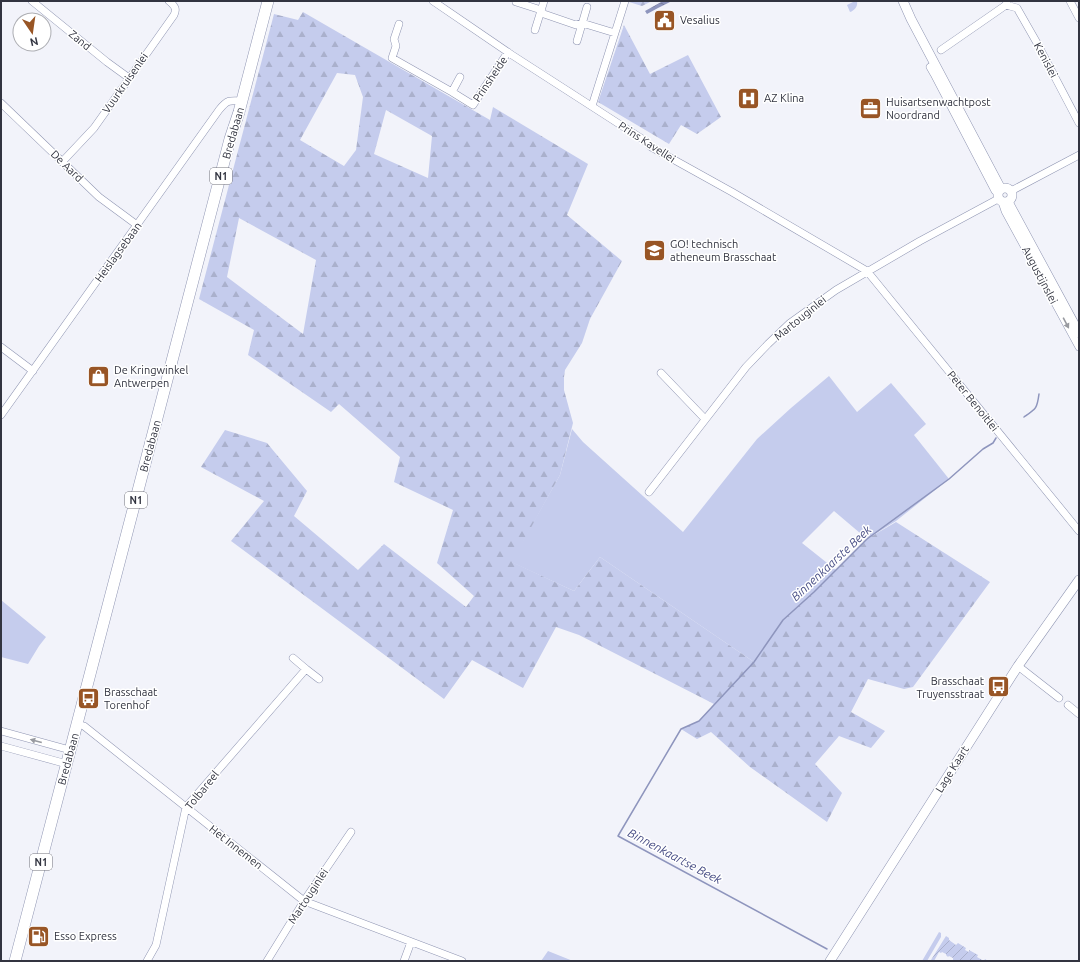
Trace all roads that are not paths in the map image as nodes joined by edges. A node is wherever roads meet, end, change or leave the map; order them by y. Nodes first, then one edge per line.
1 (32, 1) edge
2 (170, 1) edge
3 (268, 1) edge
4 (433, 1) edge
5 (544, 1) edge
6 (625, 1) edge
7 (898, 1) edge
8 (903, 1) edge
9 (1070, 1) edge
10 (516, 2) dead end
11 (1007, 3) edge
12 (587, 7) dead end
13 (541, 12) junction
14 (1079, 18) edge
15 (911, 19) junction
16 (582, 23) junction
17 (399, 24) dead end
18 (535, 30) dead end
19 (615, 33) junction
20 (577, 41) dead end
21 (940, 50) dead end
22 (508, 52) junction
23 (460, 77) dead end
24 (129, 78) junction
25 (452, 92) junction
26 (242, 102) junction
27 (1, 103) edge
28 (592, 106) junction
29 (1079, 124) edge
30 (1079, 155) edge
31 (62, 162) junction
32 (1011, 191) joint
33 (1002, 197) junction
34 (137, 225) junction
35 (868, 271) junction
36 (1079, 333) edge
37 (1, 347) edge
38 (1079, 347) edge
39 (33, 371) junction
40 (661, 373) dead end
41 (1, 415) edge
42 (705, 419) junction
43 (649, 492) dead end
44 (1079, 530) edge
45 (1079, 580) edge
46 (293, 658) dead end
47 (1018, 666) junction
48 (306, 669) junction
49 (319, 679) dead end
50 (1059, 698) dead end
51 (1068, 705) dead end
52 (1079, 714) edge
53 (78, 724) junction
54 (1, 731) edge
55 (1, 746) edge
56 (70, 750) junction
57 (67, 764) junction
58 (186, 807) junction
59 (351, 832) dead end
60 (304, 901) junction
61 (410, 942) junction
62 (15, 961) edge
63 (147, 961) edge
64 (267, 961) edge
65 (404, 961) edge
66 (462, 961) edge
67 (830, 961) edge

1 - 24 street, Zand
2 - 24 street, Vuurkruisenlei
3 - 26 main road, Bredabaan / N1
4 - 22 street, Prins Kavellei
5 - 13 street
6 - 19 street
7 - 15 street, Augustijnslei
8 - 15 street, Augustijnslei
9 - 14 street
10 - 13 street
11 - 21 street, Kenislei
11 - 29 street, Kenislei
12 - 16 street
13 - 16 street
13 - 18 street
15 - 33 street, Augustijnslei
16 - 19 street
16 - 20 street
17 - 25 street, Prinsheide
19 - 28 street
22 - 25 street, Prinsheide
22 - 28 street, Prins Kavellei
23 - 25 street
24 - 31 street, Vuurkruisenlei
26 - 34 street, Heislagsebaan
26 - 53 main road, Bredabaan / N1
27 - 31 street, De Aard
28 - 35 street, Prins Kavellei
30 - 32 street
31 - 34 street, De Aard
32 - 33 street
33 - 35 street, Martouginlei
33 - 36 street, Augustijnslei
33 -> 38 street, Augustijnslei
34 - 39 street, Heislagsebaan
35 - 42 street, Martouginlei
35 - 44 street, Peter Benoitlei
37 - 39 street
39 - 41 street, Heislagsebaan
40 - 42 street
42 - 43 street, Martouginlei
45 - 47 street, Lage Kaart
46 - 48 street
47 - 50 street
47 - 67 street, Lage Kaart
48 - 49 street
48 - 58 street, Tolbareel
51 - 52 street
53 - 56 main road, Bredabaan / N1
53 - 58 street, Het Innemen
56 -> 54 street
55 - 57 street
56 - 57 main road, Bredabaan / N1
57 - 62 main road, Bredabaan / N1
58 - 60 street, Het Innemen
58 - 63 street, Tolbareel
59 - 60 street, Martouginlei
60 - 61 street, Het Innemen
60 - 64 street, Martouginlei
61 - 65 street
61 - 66 street, Het Innemen

